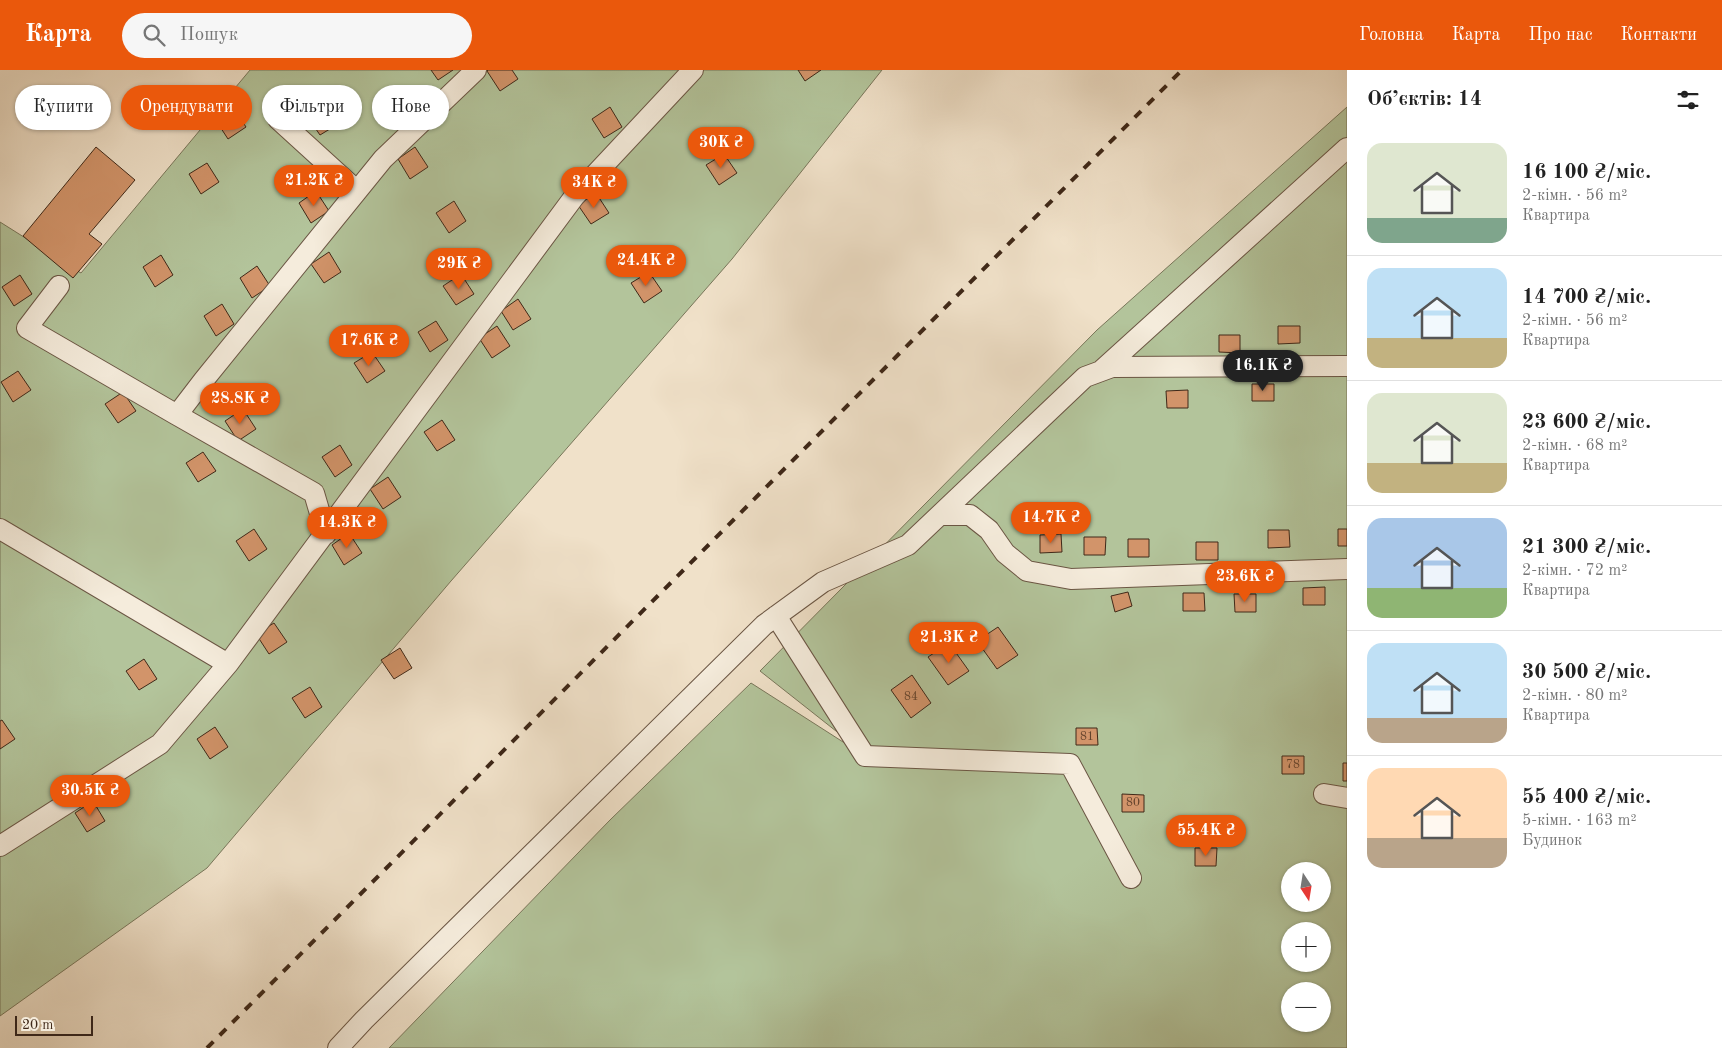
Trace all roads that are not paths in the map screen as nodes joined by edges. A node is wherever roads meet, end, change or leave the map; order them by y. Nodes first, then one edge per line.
1 (476, 70) edge
2 (693, 70) edge
3 (291, 130) edge
4 (1347, 148) edge
5 (357, 191) junction
6 (59, 286) dead end
7 (1347, 366) edge
8 (1102, 370) junction
9 (177, 415) junction
10 (941, 515) junction
11 (0, 529) edge
12 (326, 534) junction
13 (1347, 569) edge
14 (776, 616) junction
15 (228, 664) junction
16 (1324, 794) dead end
17 (1347, 798) edge
18 (0, 846) edge
19 (1131, 878) dead end
20 (338, 1048) edge

1 - 5 street
2 - 12 street
3 - 5 street
4 - 8 street
5 - 9 street
6 - 9 street
7 - 8 street
8 - 10 street
9 - 12 street
10 - 13 street
10 - 14 street
11 - 15 street
12 - 15 street
14 - 19 street
14 - 20 street
15 - 18 street
16 - 17 street

